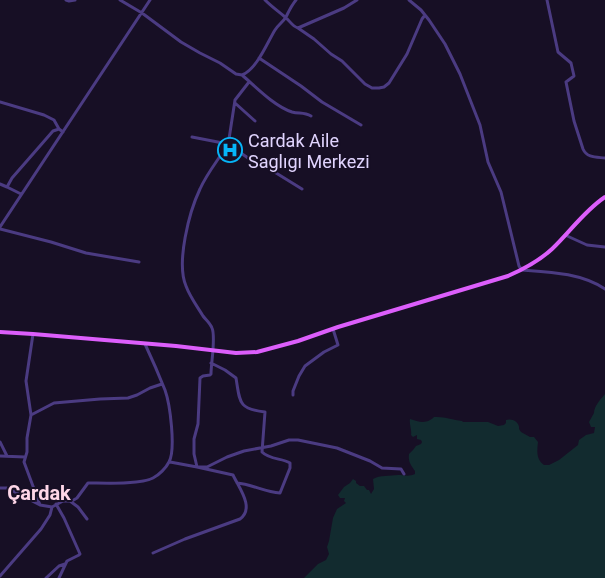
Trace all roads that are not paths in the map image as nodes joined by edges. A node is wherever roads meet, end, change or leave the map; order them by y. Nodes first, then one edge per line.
1 (66, 0) edge
2 (75, 0) edge
3 (120, 0) edge
4 (150, 0) edge
5 (265, 0) edge
6 (296, 0) edge
7 (357, 0) edge
8 (409, 0) edge
9 (547, 0) edge
10 (142, 13) junction
11 (425, 15) junction
12 (286, 18) junction
13 (298, 28) junction
14 (259, 58) junction
15 (242, 75) junction
16 (249, 82) junction
17 (0, 102) edge
18 (234, 102) junction
19 (311, 116) dead end
20 (255, 122) dead end
21 (361, 125) dead end
22 (59, 129) junction
23 (63, 132) junction
24 (192, 137) dead end
25 (228, 144) junction
26 (605, 158) edge
27 (0, 184) edge
28 (7, 187) junction
29 (302, 188) dead end
30 (21, 194) junction
31 (605, 196) edge
32 (1, 225) edge
33 (565, 235) junction
34 (605, 247) edge
35 (139, 262) dead end
36 (522, 270) junction
37 (605, 289) edge
38 (333, 329) junction
39 (0, 332) edge
40 (33, 334) junction
41 (145, 344) junction
42 (212, 350) junction
43 (211, 363) junction
44 (162, 384) junction
45 (293, 395) dead end
46 (31, 415) junction
47 (0, 442) edge
48 (262, 448) junction
49 (0, 456) edge
50 (7, 456) junction
51 (25, 457) junction
52 (170, 462) junction
53 (197, 467) junction
54 (404, 474) dead end
55 (236, 483) junction
56 (0, 488) edge
57 (70, 501) junction
58 (40, 506) junction
59 (54, 506) junction
60 (87, 519) dead end
61 (153, 553) dead end
62 (65, 564) junction
63 (0, 576) edge
64 (46, 578) edge
65 (59, 578) edge

1 - 2 street
3 - 10 street
4 - 10 street
5 - 12 street
6 - 12 street
7 - 13 street
8 - 11 street
9 - 26 street
10 - 15 street
10 - 23 street
11 - 13 street
11 - 36 street
12 - 13 street
12 - 14 street
14 - 15 street
14 - 21 street
15 - 16 street
16 - 18 street
16 - 19 street
17 - 22 street
18 - 20 street
18 - 25 street
22 - 23 street
22 - 28 street
23 - 30 street
24 - 25 street
25 - 29 street
25 - 42 street
27 - 28 street
28 - 30 street
30 - 32 street
31 - 33 main road
32 - 35 street
33 - 34 street
33 - 36 main road
36 - 37 street
36 - 38 main road
38 - 42 main road
38 - 45 street
39 - 40 main road
40 - 41 main road
40 - 46 street
41 - 42 main road
41 - 44 street
42 - 43 street
43 - 48 street
43 - 53 street
44 - 46 street
44 - 52 street
46 - 51 street
47 - 50 street
48 - 53 street
48 - 54 street
48 - 55 street
49 - 50 street
50 - 51 street
51 - 58 street
52 - 53 street
52 - 57 street
53 - 55 street
55 - 61 street
56 - 58 street
57 - 59 street
57 - 60 street
58 - 59 street
59 - 62 street
59 - 63 street
62 - 64 street
62 - 65 street

